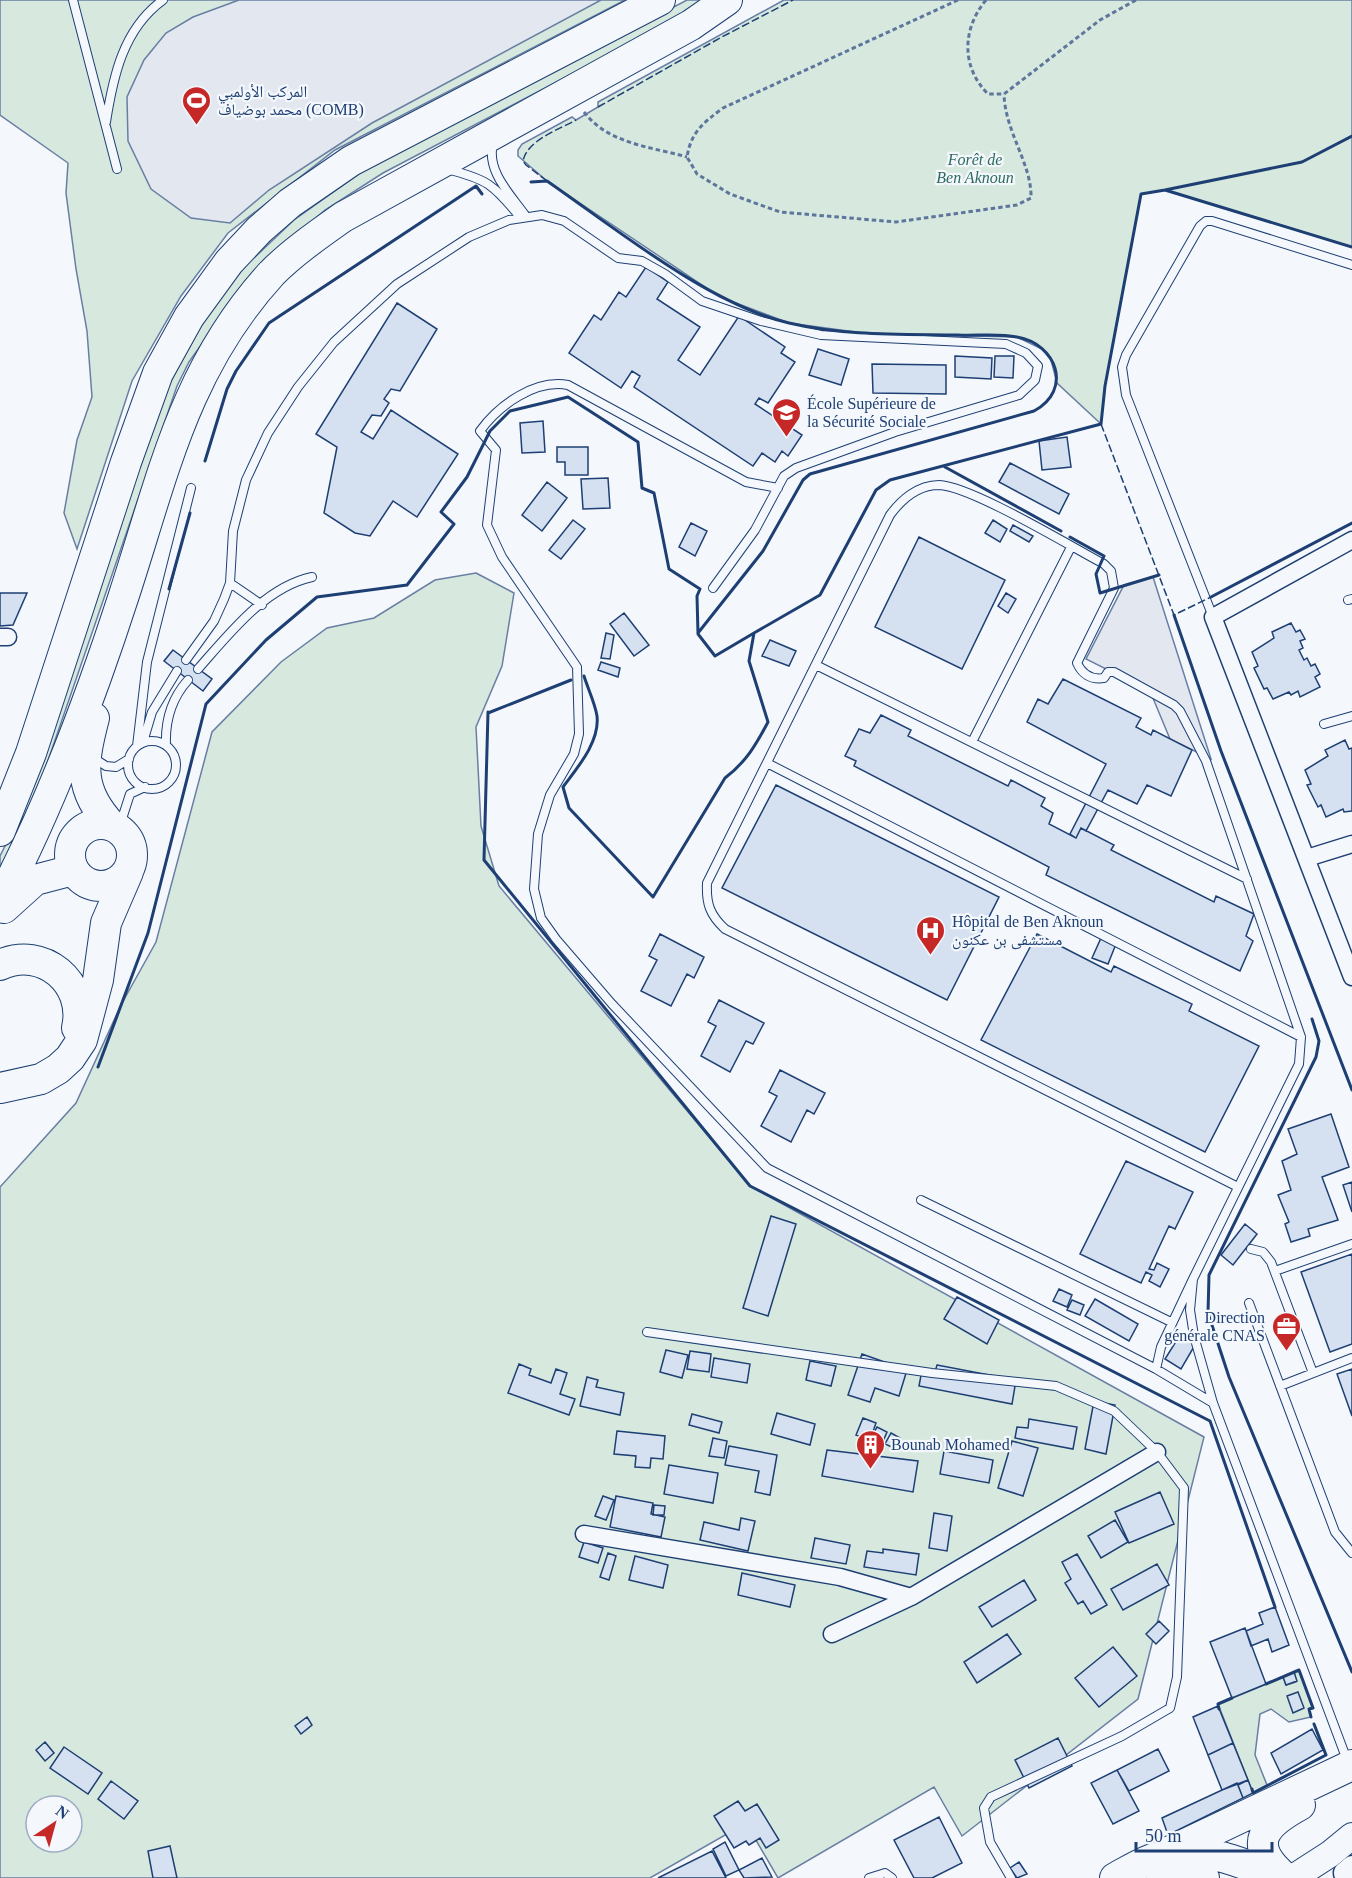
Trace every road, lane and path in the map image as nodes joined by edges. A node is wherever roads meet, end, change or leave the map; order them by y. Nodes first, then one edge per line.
1 (73, 0) edge
2 (163, 0) edge
3 (660, 0) edge
4 (727, 0) edge
5 (742, 0) edge
6 (958, 0) edge
7 (986, 0) edge
8 (1136, 0) edge
9 (691, 25) junction
10 (571, 90) junction
11 (1004, 94) junction
12 (105, 126) junction
13 (496, 131) junction
14 (687, 158) junction
15 (434, 166) junction
16 (117, 169) dead end
17 (523, 216) junction
18 (1352, 265) edge
19 (191, 488) dead end
20 (778, 488) junction
21 (1352, 540) edge
22 (1071, 547) junction
23 (312, 577) dead end
24 (230, 583) junction
25 (713, 588) dead end
26 (124, 596) junction
27 (261, 605) junction
28 (1213, 617) junction
29 (186, 660) dead end
30 (816, 665) junction
31 (58, 667) junction
32 (198, 669) dead end
33 (177, 671) dead end
34 (188, 680) dead end
35 (1352, 716) edge
36 (1324, 724) dead end
37 (972, 742) junction
38 (140, 744) junction
39 (166, 745) junction
40 (87, 752) junction
41 (129, 759) junction
42 (767, 763) junction
43 (145, 787) junction
44 (0, 791) edge
45 (117, 829) junction
46 (0, 831) edge
47 (1352, 844) edge
48 (1307, 858) junction
49 (128, 872) junction
50 (77, 875) junction
51 (1247, 879) junction
52 (0, 901) edge
53 (0, 912) edge
54 (0, 965) edge
55 (1352, 977) edge
56 (93, 994) junction
57 (1301, 1036) junction
58 (58, 1069) junction
59 (0, 1088) edge
60 (1238, 1187) junction
61 (921, 1200) dead end
62 (1352, 1244) edge
63 (1251, 1250) dead end
64 (1275, 1272) junction
65 (1193, 1278) junction
66 (1249, 1302) dead end
67 (1171, 1322) junction
68 (647, 1332) dead end
69 (1352, 1358) edge
70 (1156, 1369) junction
71 (1313, 1373) junction
72 (1281, 1386) junction
73 (1213, 1403) junction
74 (1157, 1452) junction
75 (584, 1534) dead end
76 (1352, 1553) edge
77 (911, 1597) junction
78 (832, 1634) dead end
79 (1351, 1768) edge
80 (1321, 1780) junction
81 (1352, 1836) edge
82 (1160, 1870) edge
83 (1291, 1876) edge
84 (869, 1878) edge
85 (891, 1878) edge
86 (1011, 1878) edge
87 (1115, 1878) edge
88 (1204, 1878) edge
89 (1218, 1878) edge

1 - 12 lane
2 - 12 lane
3 - 31 highway
4 - 9 highway
5 - 9 highway
6 - 14 path
7 - 11 path
8 - 11 path
9 - 10 highway
10 - 13 highway
10 - 14 path
11 - 14 path
12 - 16 lane
13 - 15 highway
13 - 17 lane
15 - 17 lane
15 - 26 highway
17 - 20 lane
17 - 24 lane
18 - 28 lane
19 - 38 lane
20 - 25 lane
20 - 70 lane
21 - 28 street
22 - 30 lane
22 - 37 lane
22 - 51 lane
23 - 27 lane
24 - 27 lane
24 - 29 lane
26 - 40 highway
26 - 52 highway
27 - 32 lane
28 - 48 street
30 - 37 lane
30 - 42 lane
31 - 44 highway
31 - 46 highway
33 - 38 lane
34 - 39 lane
35 - 36 lane
37 - 51 lane
38 - 39 lane
38 - 41 lane
39 - 43 lane
40 - 41 lane
40 - 45 highway
41 - 43 lane
42 - 57 lane
42 - 60 lane
43 - 45 lane
45 - 49 highway
45 - 50 highway
47 - 48 street
48 - 55 street
49 - 50 highway
49 - 56 highway
50 - 53 highway
50 - 56 highway
51 - 57 lane
54 - 58 highway
56 - 58 highway
57 - 60 lane
58 - 59 highway
60 - 65 lane
61 - 67 lane
62 - 64 lane
63 - 64 lane
64 - 71 lane
65 - 67 lane
65 - 73 lane
66 - 72 lane
67 - 70 lane
68 - 74 lane
69 - 71 lane
70 - 73 lane
71 - 72 lane
72 - 76 lane
73 - 79 lane
74 - 77 street
74 - 86 lane
75 - 77 street
77 - 78 street
79 - 80 highway
80 - 82 highway
80 - 83 highway
81 - 83 main road
82 - 83 highway
82 - 87 highway
82 - 88 highway
82 - 89 highway
84 - 85 lane

